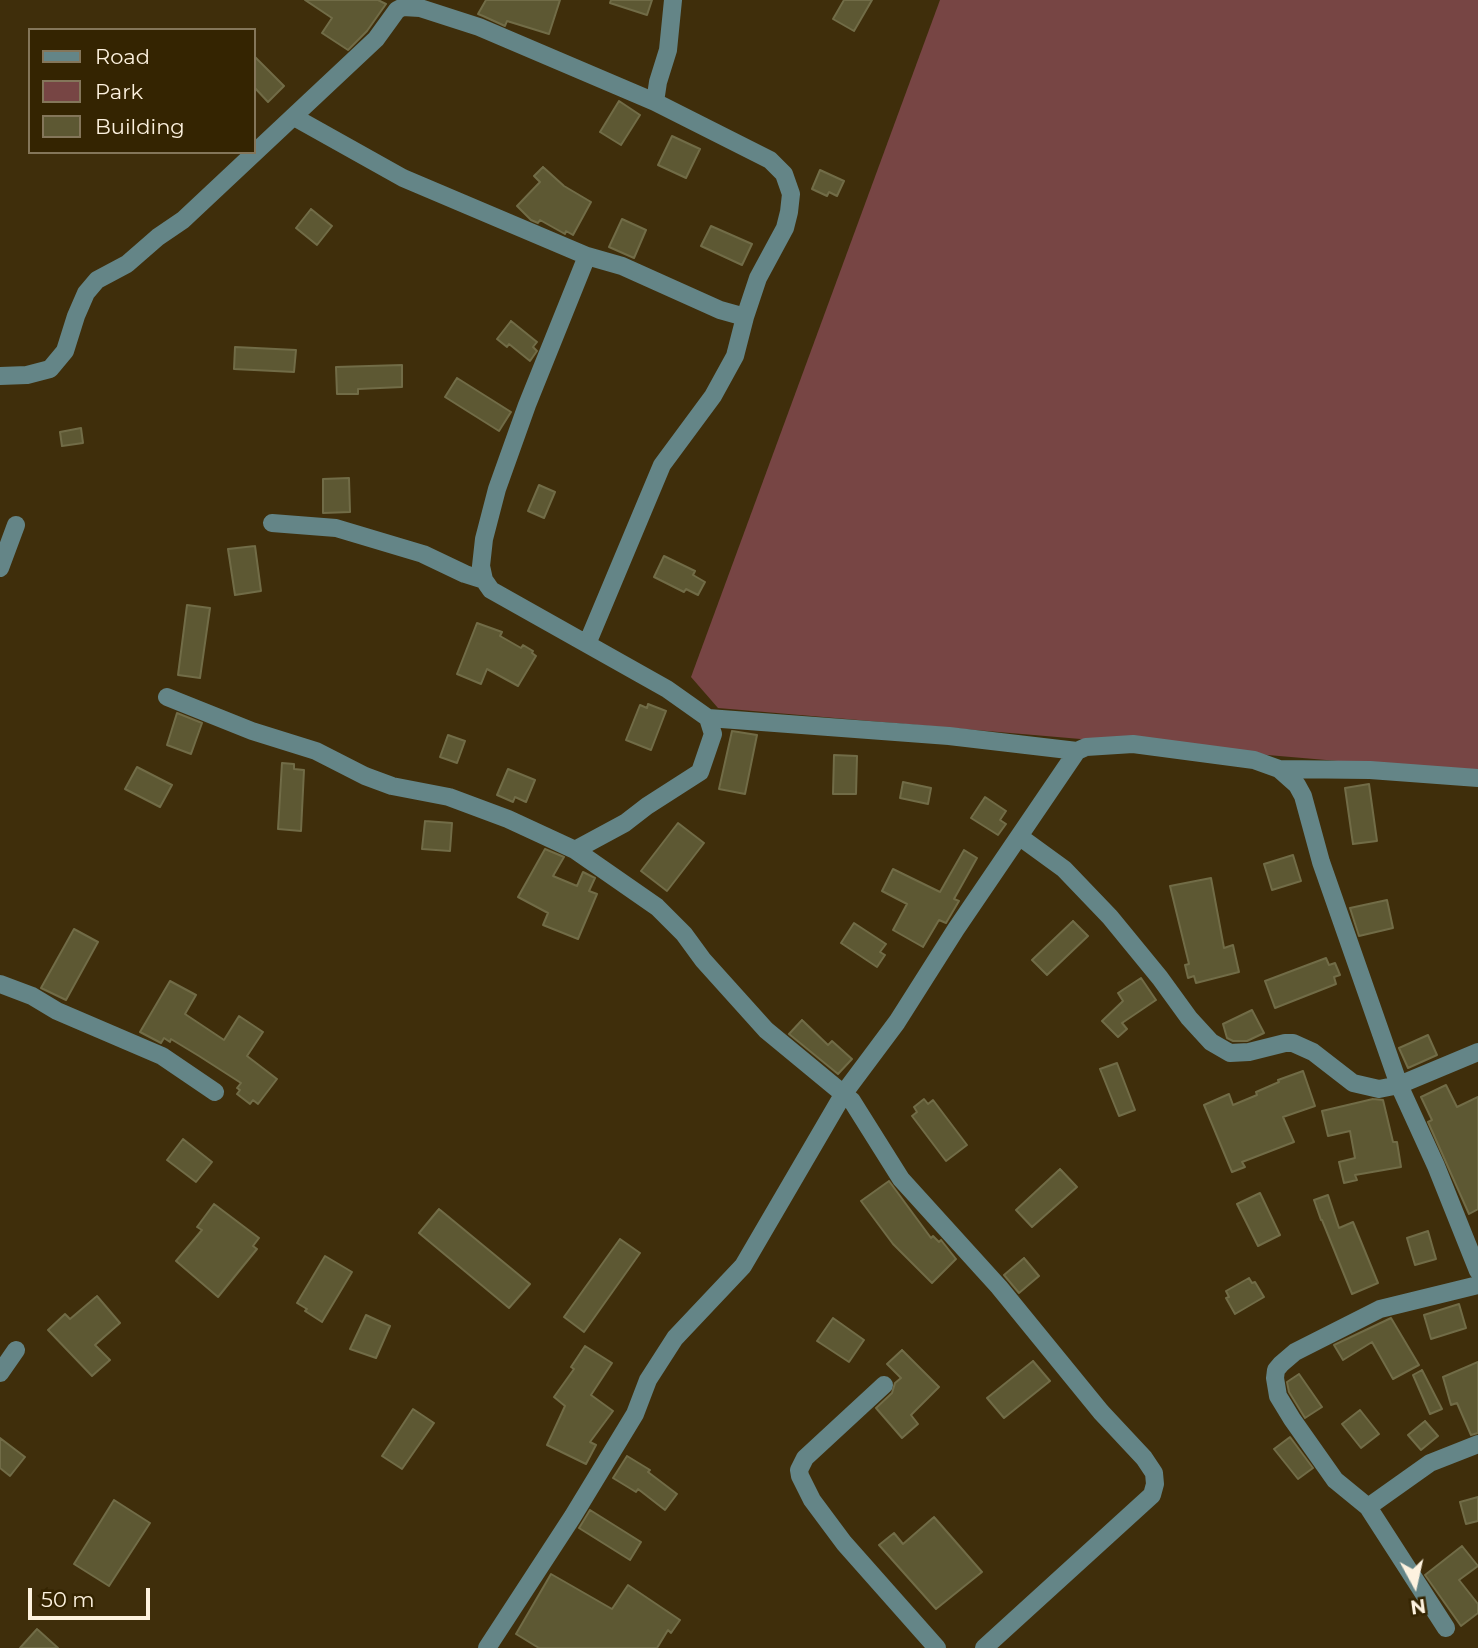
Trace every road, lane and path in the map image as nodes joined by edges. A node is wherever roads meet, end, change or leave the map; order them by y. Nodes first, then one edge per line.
1 (673, 0) edge
2 (655, 102) junction
3 (294, 117) junction
4 (256, 152) edge
5 (254, 154) edge
6 (587, 256) junction
7 (745, 317) junction
8 (0, 376) edge
9 (272, 523) dead end
10 (16, 525) dead end
11 (0, 568) edge
12 (484, 580) junction
13 (587, 644) junction
14 (167, 697) dead end
15 (708, 718) junction
16 (1077, 751) junction
17 (1279, 769) junction
18 (1478, 778) edge
19 (1020, 837) junction
20 (575, 850) junction
21 (0, 984) edge
22 (1478, 1052) edge
23 (1399, 1085) junction
24 (215, 1092) dead end
25 (844, 1093) junction
26 (1478, 1270) edge
27 (1478, 1285) edge
28 (16, 1350) dead end
29 (0, 1373) edge
30 (884, 1385) dead end
31 (1478, 1444) edge
32 (1368, 1507) junction
33 (1446, 1628) dead end
34 (487, 1648) edge
35 (937, 1648) edge
36 (984, 1648) edge

1 - 2 street
2 - 3 street
2 - 7 street
3 - 4 street
3 - 6 street
5 - 8 street
6 - 7 street
6 - 12 street
7 - 13 street
9 - 12 street
10 - 11 street
12 - 13 street
13 - 15 street
14 - 20 street
15 - 16 street
15 - 20 street
16 - 17 street
16 - 19 street
17 - 18 street
17 - 23 street
19 - 23 street
19 - 25 street
20 - 25 street
21 - 24 street
22 - 23 street
23 - 26 street
25 - 34 street
25 - 36 street
27 - 32 street
28 - 29 street
30 - 35 street
31 - 32 street
32 - 33 street

